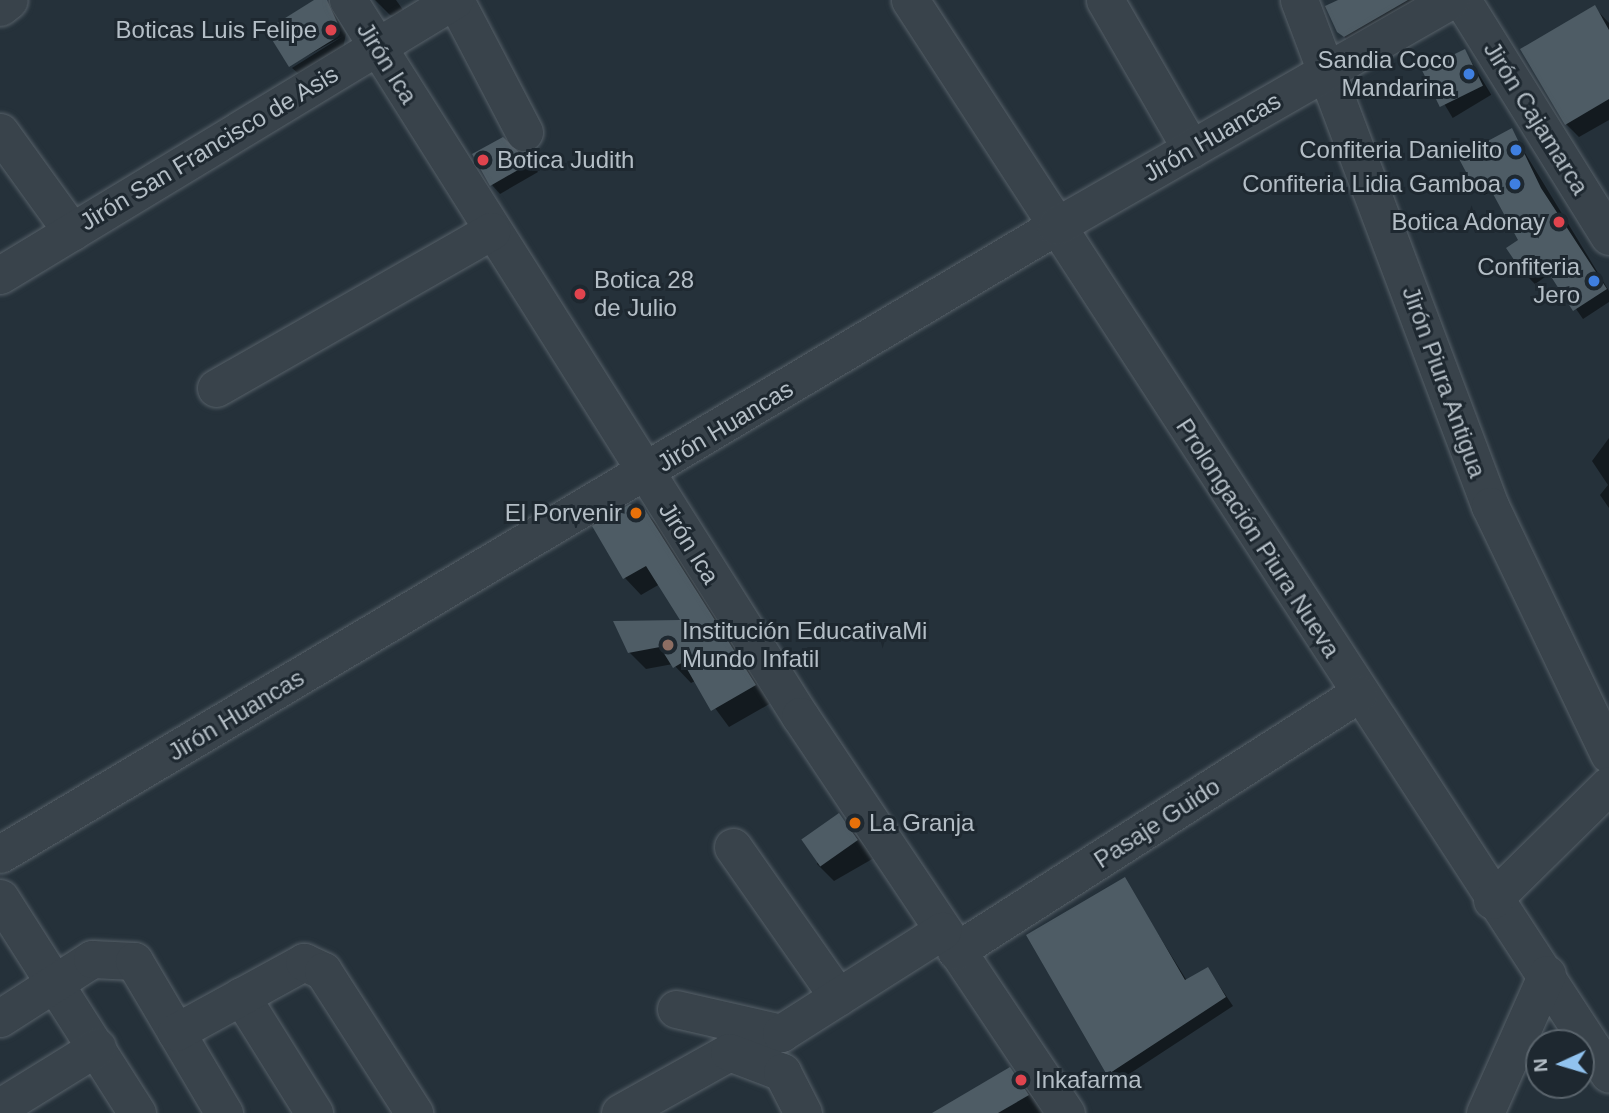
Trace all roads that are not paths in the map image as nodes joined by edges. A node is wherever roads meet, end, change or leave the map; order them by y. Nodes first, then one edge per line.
1 (9, 0) edge
2 (348, 0) edge
3 (454, 0) edge
4 (910, 0) edge
5 (1105, 0) edge
6 (1299, 0) edge
7 (1450, 0) edge
8 (1462, 0) edge
9 (0, 7) edge
10 (376, 47) junction
11 (1328, 70) junction
12 (0, 132) edge
13 (523, 132) dead end
14 (1191, 149) junction
15 (1056, 226) junction
16 (491, 231) junction
17 (72, 232) junction
18 (1609, 236) edge
19 (0, 275) edge
20 (216, 388) dead end
21 (645, 474) junction
22 (1358, 694) junction
23 (1609, 754) edge
24 (1609, 785) edge
25 (733, 847) dead end
26 (0, 854) edge
27 (0, 898) edge
28 (1492, 900) junction
29 (949, 941) junction
30 (1547, 974) junction
31 (55, 979) junction
32 (241, 996) junction
33 (838, 997) junction
34 (676, 1009) dead end
35 (0, 1018) edge
36 (176, 1032) junction
37 (97, 1047) junction
38 (1609, 1074) edge
39 (0, 1107) edge
40 (1054, 1109) edge
41 (137, 1113) edge
42 (224, 1113) edge
43 (314, 1113) edge
44 (414, 1113) edge
45 (620, 1113) edge
46 (803, 1113) edge
47 (1485, 1113) edge

1 - 9 street
2 - 10 street, Jirón Ica
3 - 10 street, Jirón San Francisco de Asis
3 - 13 street
4 - 15 street, Prolongación Piura Nueva
5 - 14 street
6 - 11 street, Jirón Piura Antigua
7 - 11 street, Jirón Huancas
8 - 18 street, Jirón Cajamarca
10 - 16 street, Jirón Ica
10 - 17 street, Jirón San Francisco de Asis
11 - 14 street, Jirón Huancas
11 - 23 street, Jirón Piura Antigua
12 - 17 street
14 - 15 street, Jirón Huancas
15 - 21 street, Jirón Huancas
15 - 22 street, Prolongación Piura Nueva
16 - 20 street
16 - 21 street, Jirón Ica
17 - 19 street, Jirón San Francisco de Asis
21 - 26 street, Jirón Huancas
21 - 29 street, Jirón Ica
22 - 28 street, Prolongación Piura Nueva
22 - 29 street, Pasaje Guido
24 - 28 street
25 - 33 street
27 - 31 street
28 - 30 street, Prolongación Piura Nueva
29 - 33 street, Pasaje Guido
29 - 40 street, Jirón Ica
30 - 38 street, Prolongación Piura Nueva
30 - 47 street
31 - 35 street
31 - 36 street
31 - 37 street
32 - 36 street
32 - 43 street
32 - 44 street
33 - 34 street, Pasaje Guido
36 - 42 street
37 - 39 street
37 - 41 street
45 - 46 street

